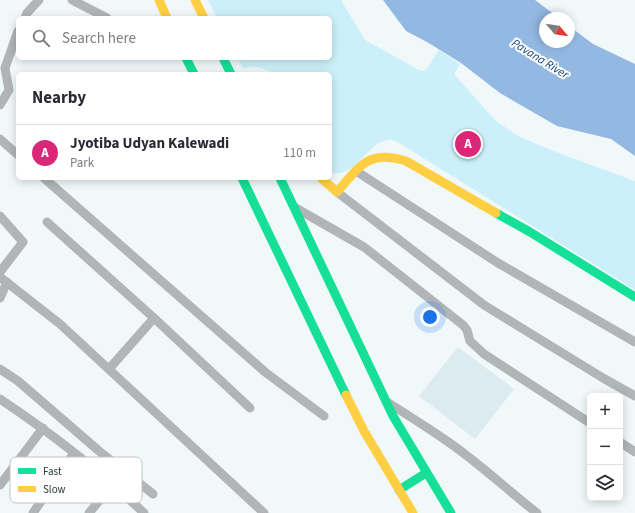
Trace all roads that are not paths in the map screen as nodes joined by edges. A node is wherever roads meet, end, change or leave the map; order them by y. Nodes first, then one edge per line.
1 (39, 0) edge
2 (72, 0) edge
3 (159, 0) edge
4 (195, 0) edge
5 (26, 16) edge
6 (103, 16) edge
7 (166, 16) edge
8 (203, 16) edge
9 (16, 37) edge
10 (187, 60) edge
11 (224, 60) edge
12 (193, 72) edge
13 (230, 72) edge
14 (0, 105) edge
15 (0, 139) edge
16 (16, 153) edge
17 (356, 171) junction
18 (46, 180) edge
19 (243, 180) edge
20 (281, 180) edge
21 (323, 180) edge
22 (337, 192) junction
23 (294, 207) junction
24 (0, 216) edge
25 (48, 222) dead end
26 (0, 272) edge
27 (4, 280) edge
28 (635, 296) edge
29 (0, 298) edge
30 (154, 318) junction
31 (635, 342) edge
32 (0, 369) edge
33 (109, 369) junction
34 (635, 396) edge
35 (0, 400) edge
36 (386, 401) junction
37 (250, 408) dead end
38 (324, 416) dead end
39 (587, 421) edge
40 (43, 428) junction
41 (623, 444) edge
42 (635, 452) edge
43 (74, 453) junction
44 (21, 457) edge
45 (71, 457) edge
46 (79, 457) edge
47 (107, 457) edge
48 (10, 472) edge
49 (426, 473) junction
50 (0, 485) edge
51 (142, 485) edge
52 (399, 490) junction
53 (153, 494) dead end
54 (40, 503) edge
55 (97, 503) edge
56 (133, 503) edge
57 (33, 513) edge
58 (89, 513) edge
59 (144, 513) edge
60 (264, 513) edge
61 (413, 513) edge
62 (451, 513) edge
63 (538, 513) edge

1 - 5 street
2 - 6 street
3 - 7 main road
4 - 8 main road
9 - 14 street
10 - 12 main road
11 - 13 main road
15 - 16 street
17 - 22 main road
17 - 28 main road
17 - 31 street
18 - 38 street
19 - 52 main road
20 - 23 main road
21 - 22 main road
22 - 34 street
23 - 36 main road
23 - 39 street
24 - 26 street
25 - 30 street
27 - 29 street
27 - 33 street
30 - 33 street
30 - 37 street
32 - 47 street
33 - 60 street
35 - 40 street
36 - 49 main road
36 - 63 street
40 - 43 street
40 - 44 street
41 - 42 street
43 - 45 street
43 - 46 street
48 - 50 street
49 - 52 main road
49 - 62 main road
51 - 53 street
52 - 61 main road
54 - 57 street
55 - 58 street
56 - 59 street

